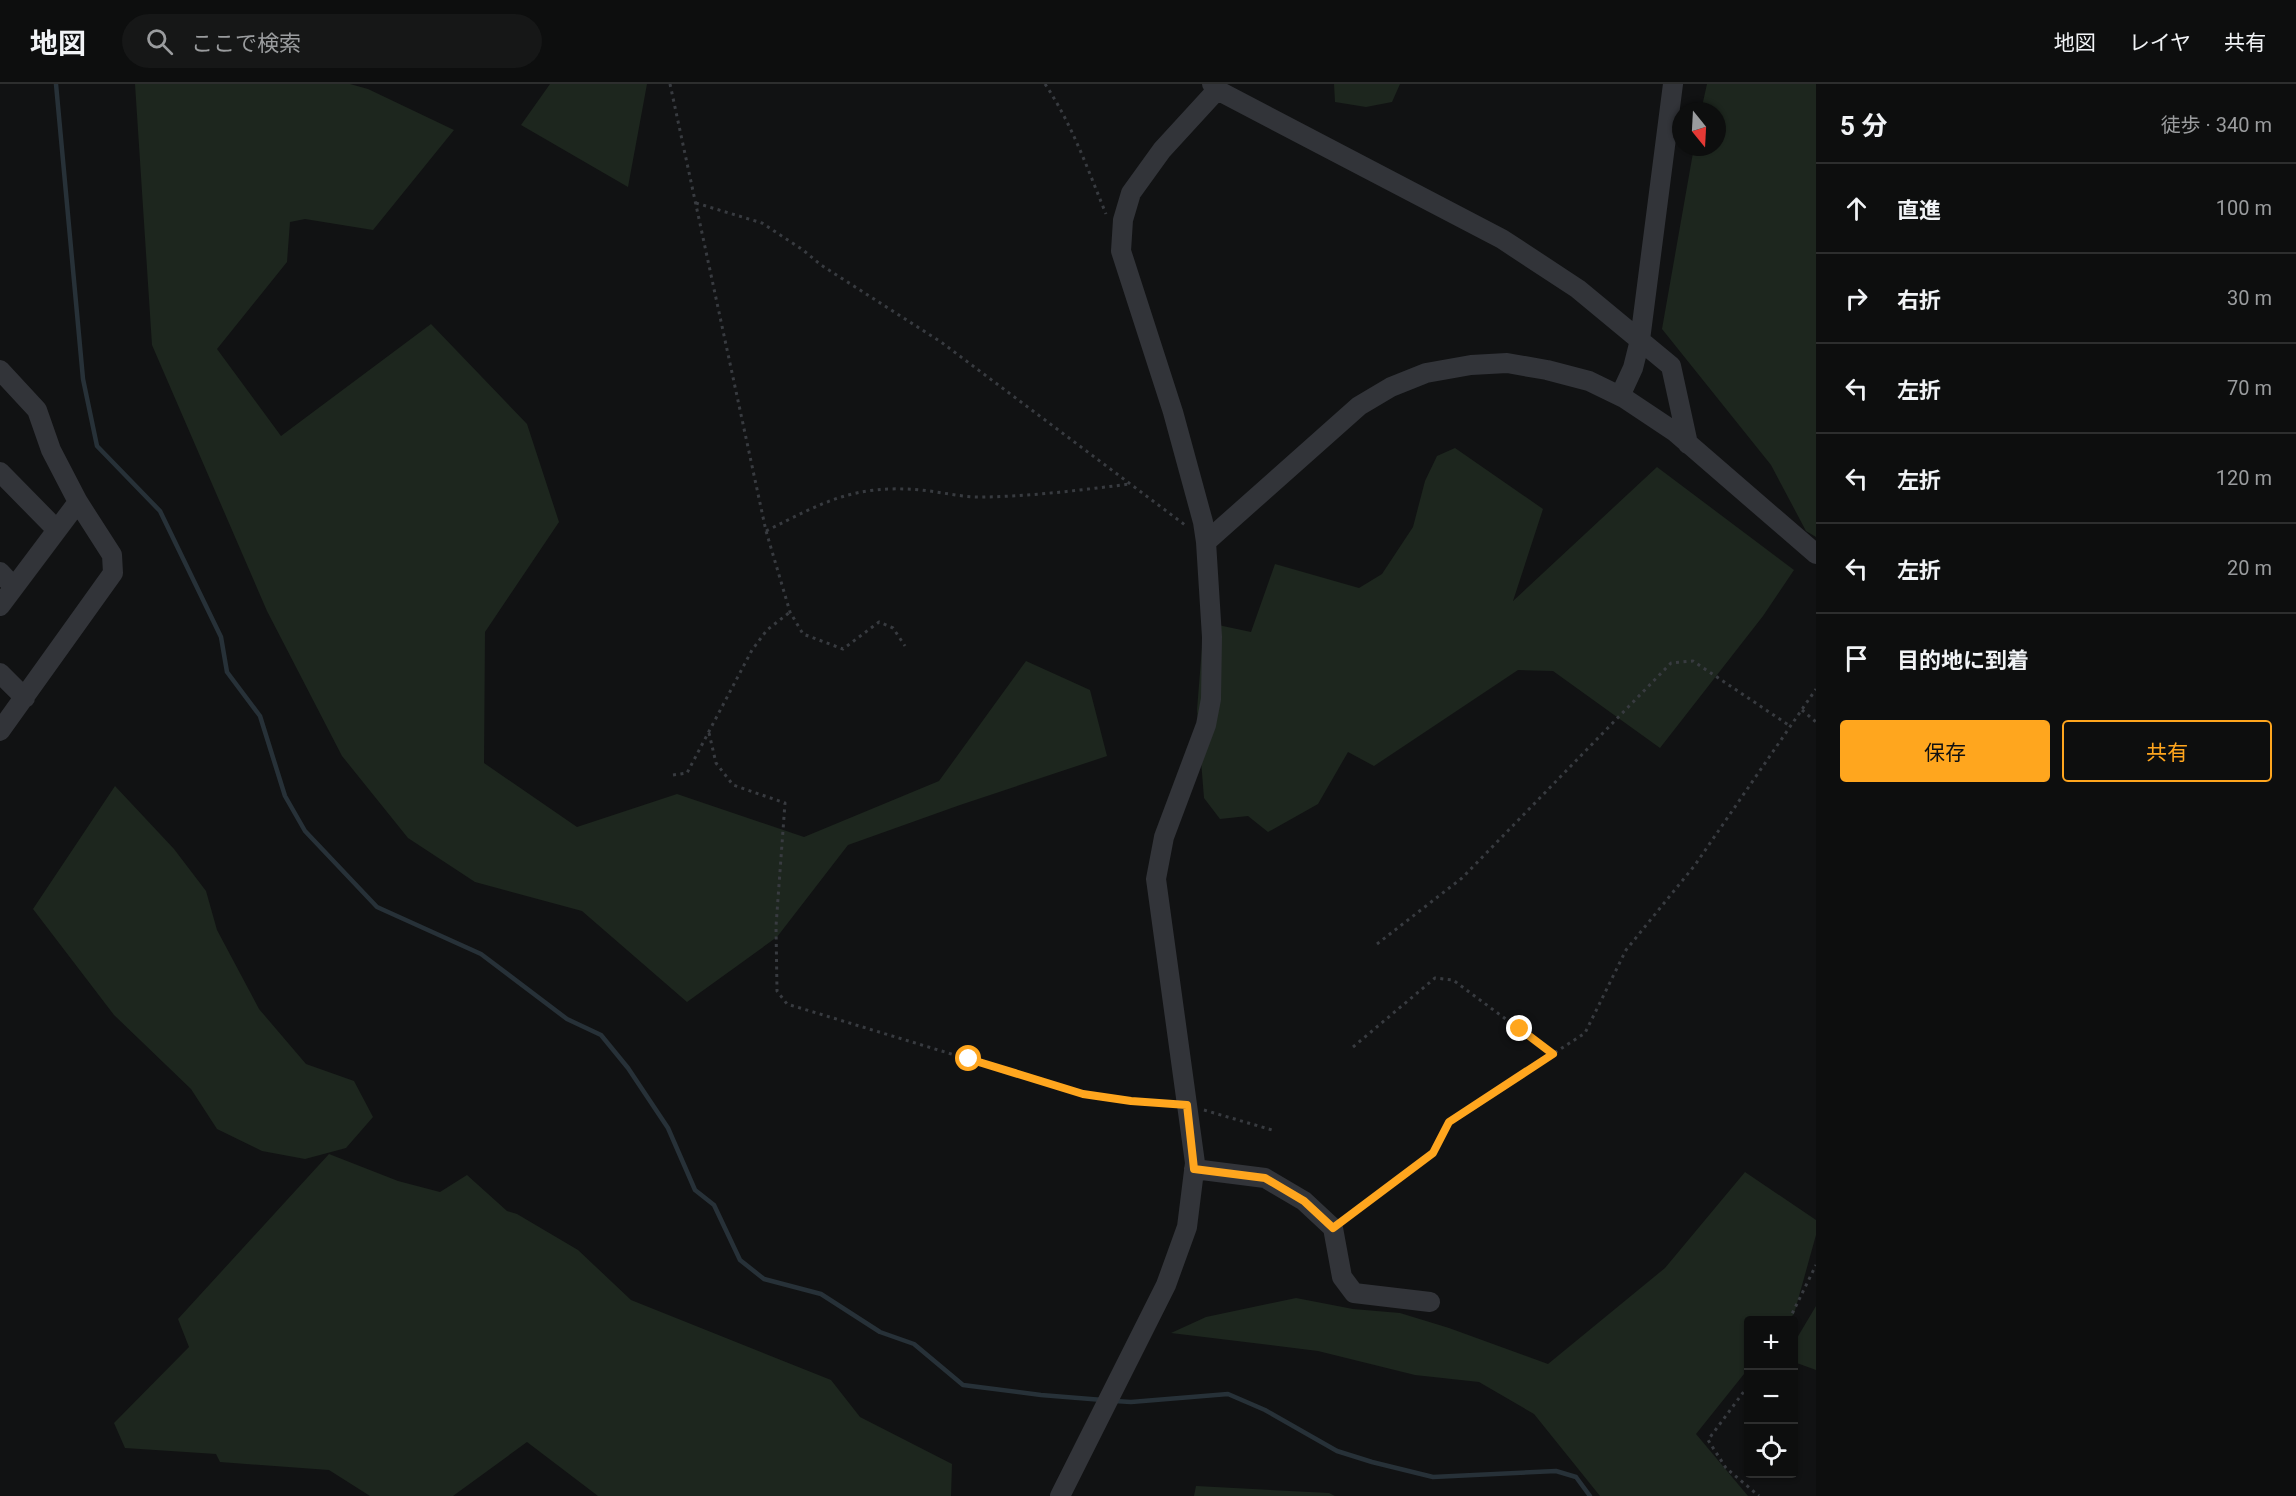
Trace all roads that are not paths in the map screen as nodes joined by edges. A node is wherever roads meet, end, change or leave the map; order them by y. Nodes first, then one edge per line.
1 (1673, 84) edge
2 (1215, 87) edge
3 (1640, 340) junction
4 (0, 370) edge
5 (1620, 396) junction
6 (1689, 444) junction
7 (0, 472) edge
8 (78, 502) junction
9 (57, 530) junction
10 (1206, 542) junction
11 (1816, 554) edge
12 (0, 572) edge
13 (14, 587) junction
14 (0, 606) edge
15 (0, 673) edge
16 (25, 698) junction
17 (0, 731) edge
18 (1194, 1169) junction
19 (1430, 1302) dead end
20 (1060, 1496) edge

1 - 3 street
2 - 3 street
2 - 10 street
3 - 5 street
3 - 6 street
4 - 8 street
5 - 6 street
5 - 10 street
6 - 11 street
7 - 9 street
8 - 9 street
8 - 16 street
9 - 13 street
10 - 18 street
12 - 13 street
13 - 14 street
15 - 16 street
16 - 17 street
18 - 19 street
18 - 20 street

